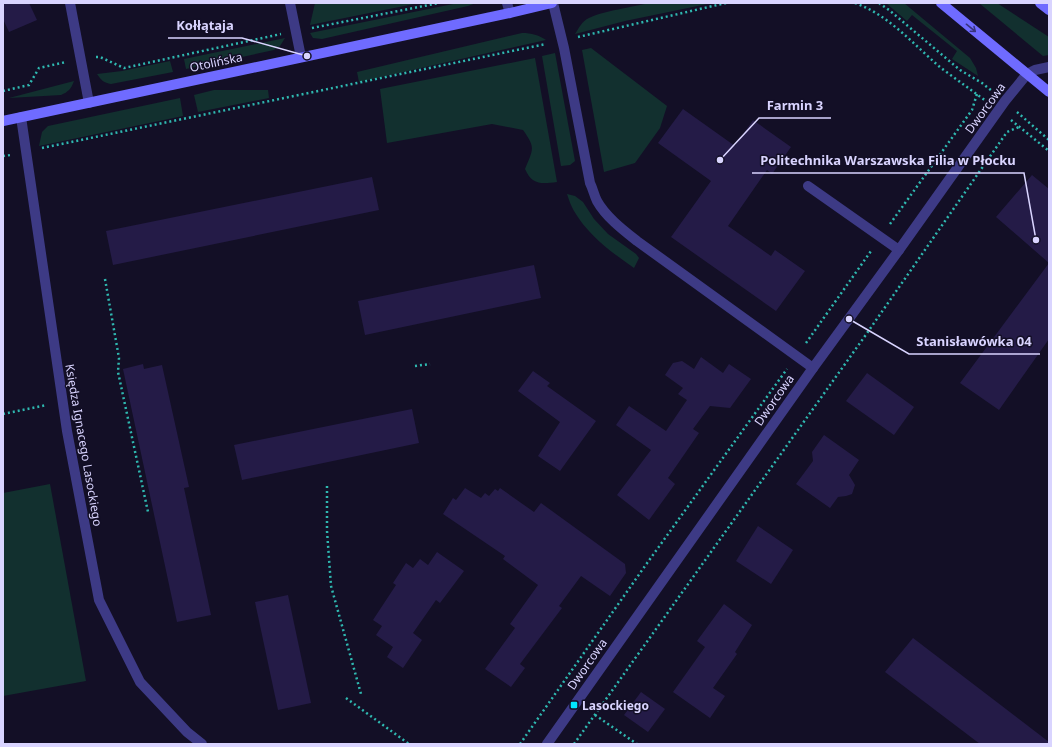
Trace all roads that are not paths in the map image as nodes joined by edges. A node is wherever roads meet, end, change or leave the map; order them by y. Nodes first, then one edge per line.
1 (70, 3) edge
2 (290, 3) edge
3 (507, 3) edge
4 (552, 3) edge
5 (941, 3) edge
6 (1040, 3) edge
7 (1049, 10) edge
8 (510, 14) junction
9 (301, 57) junction
10 (1049, 67) edge
11 (1027, 74) junction
12 (1049, 92) edge
13 (89, 103) junction
14 (21, 117) junction
15 (3, 121) edge
16 (808, 186) dead end
17 (899, 250) junction
18 (813, 368) junction
19 (202, 744) edge
20 (547, 744) edge

1 - 13 street
2 - 9 street
3 - 8 street
4 - 8 main road, Otolińska
4 - 18 street
5 -> 11 main road
6 - 7 main road
8 - 9 main road, Otolińska
9 - 13 main road, Otolińska
10 - 11 street
11 - 12 main road
11 - 17 street, Dworcowa
13 - 14 main road, Otolińska
14 - 15 main road, Otolińska
14 - 19 street, Księdza Ignacego Lasockiego
16 - 17 street
17 - 18 street, Dworcowa
18 - 20 street, Dworcowa

